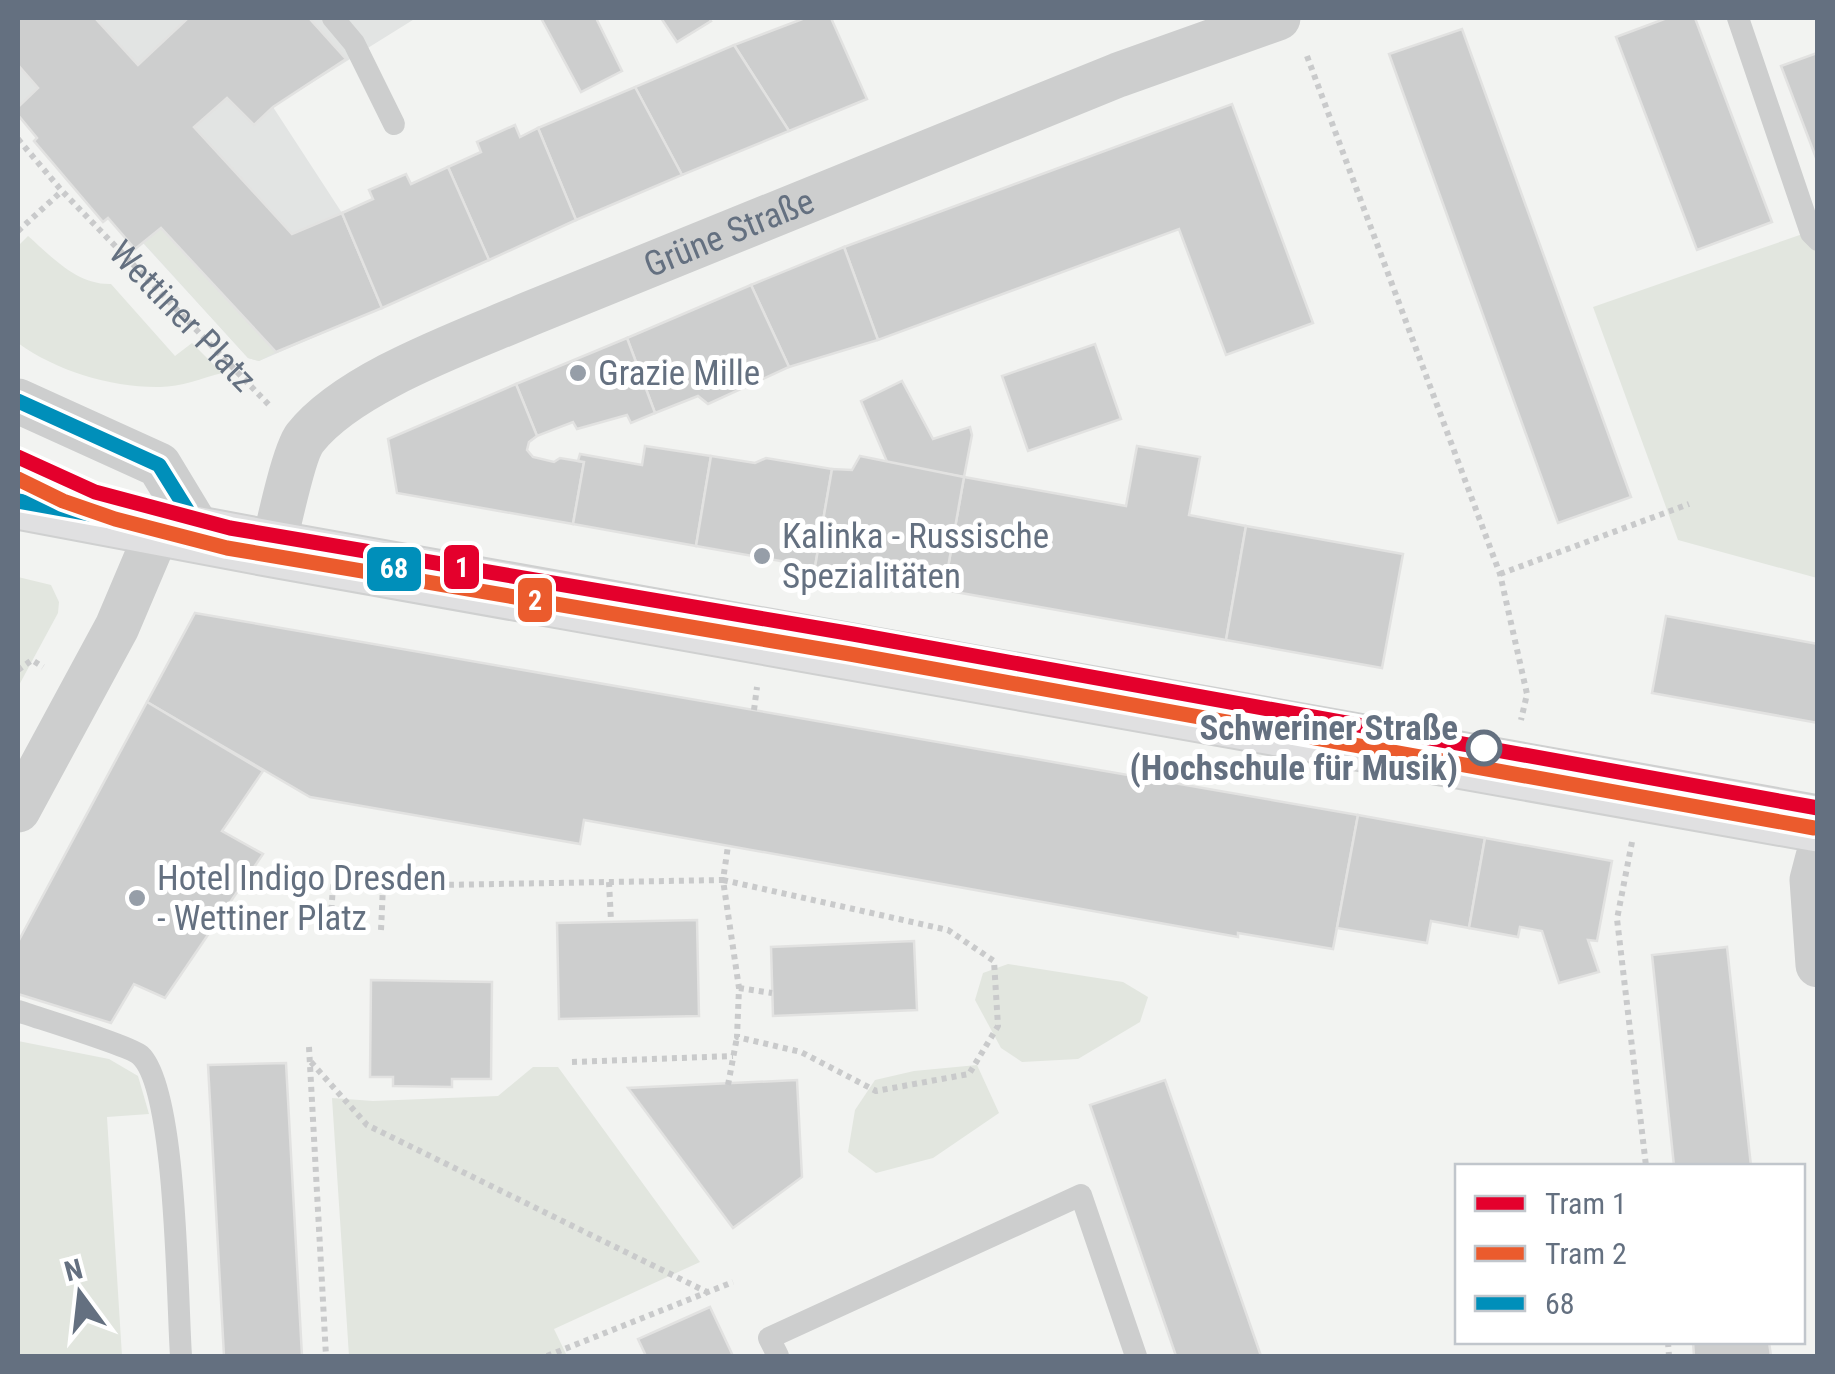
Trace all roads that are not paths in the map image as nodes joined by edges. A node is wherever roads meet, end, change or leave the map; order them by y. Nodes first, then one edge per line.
1 (333, 18) edge
2 (1738, 18) edge
3 (1291, 33) edge
4 (394, 124) dead end
5 (1818, 240) edge
6 (18, 401) edge
7 (18, 501) edge
8 (180, 532) junction
9 (273, 549) junction
10 (18, 810) edge
11 (1818, 824) edge
12 (1818, 857) edge
13 (1818, 965) edge
14 (18, 1011) edge
15 (180, 1356) edge
16 (778, 1356) edge
17 (1136, 1356) edge

1 - 4 lane
2 - 5 lane
3 - 9 street, Grüne Straße
6 - 8 street
7 - 8 street
8 - 9 street
8 - 10 street
9 - 11 street
12 - 13 street
14 - 15 lane
16 - 17 lane

